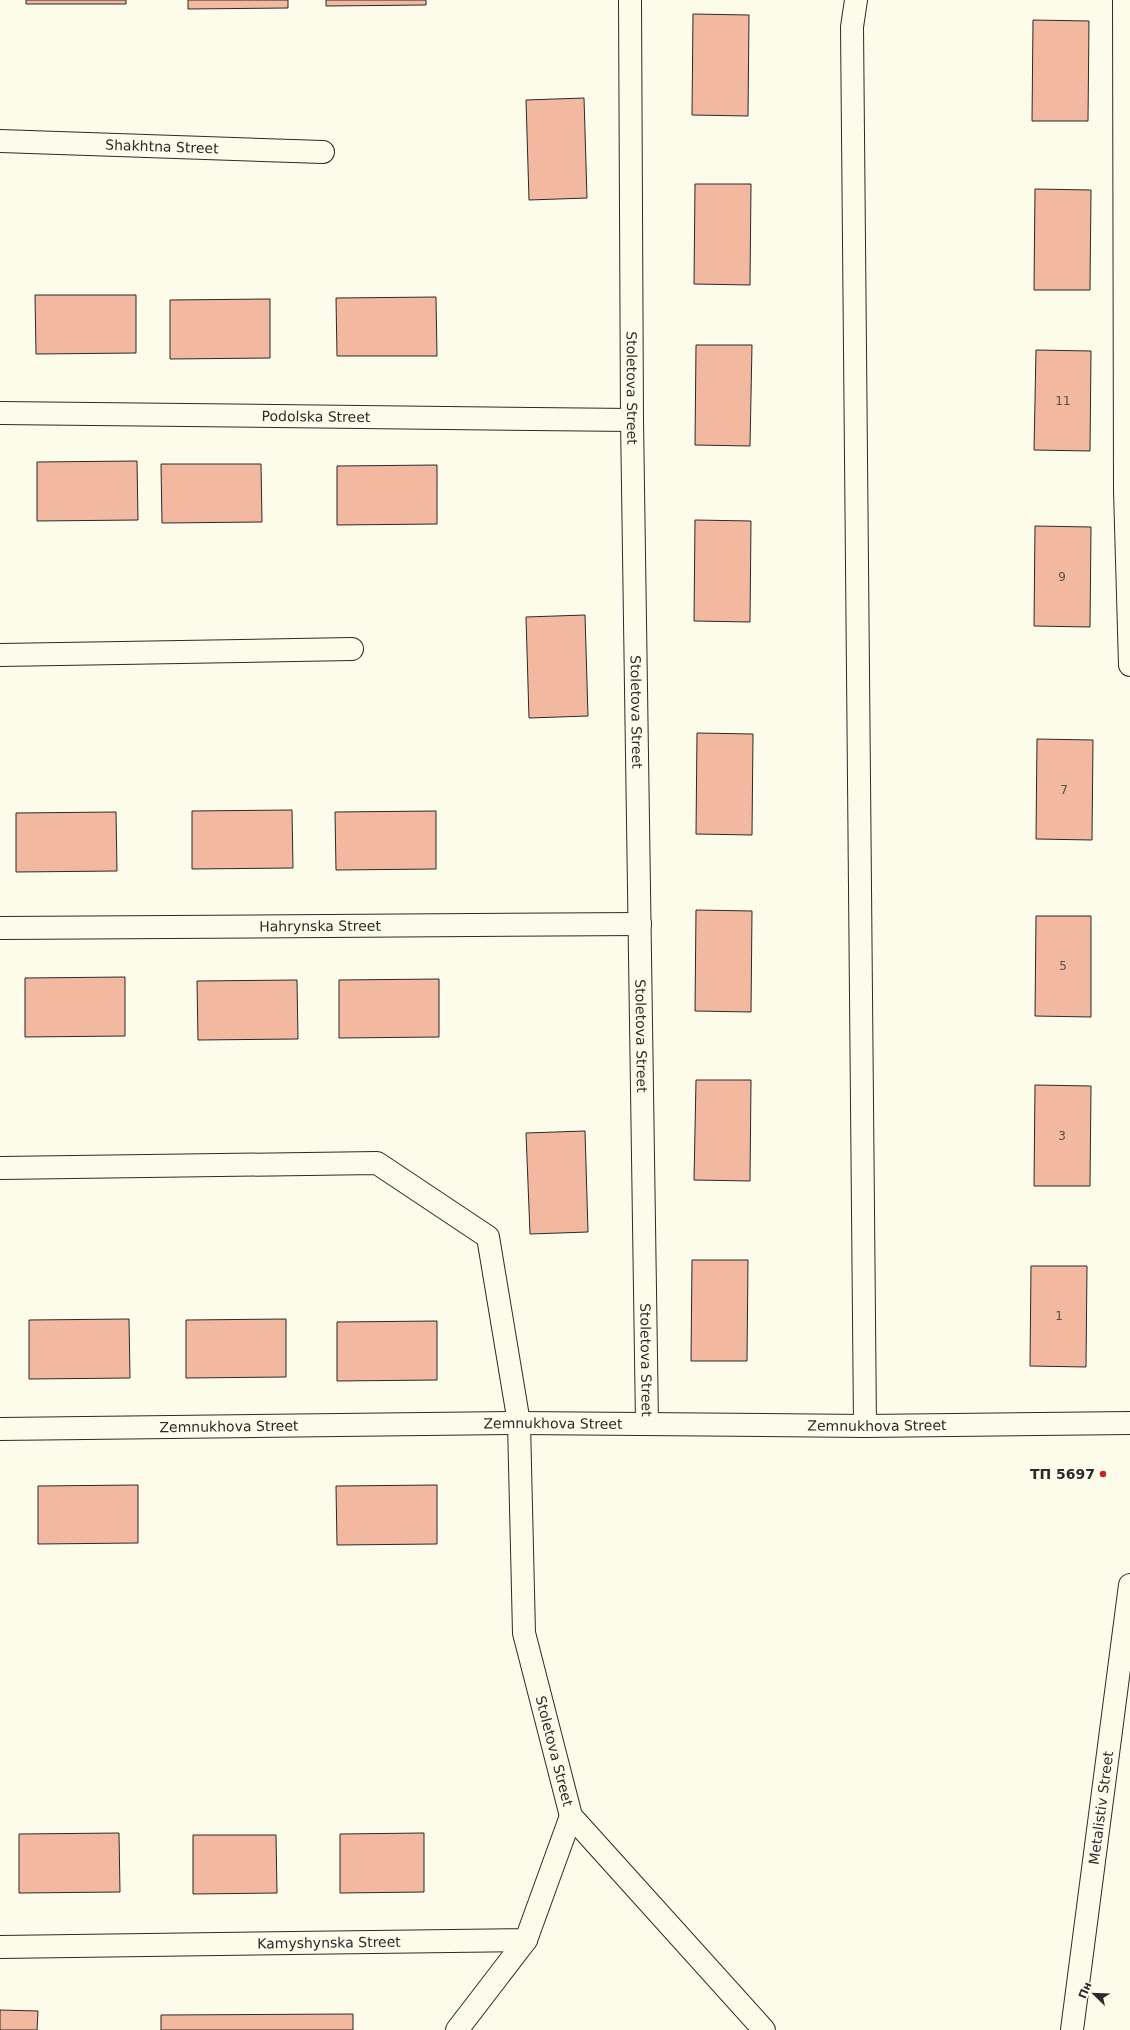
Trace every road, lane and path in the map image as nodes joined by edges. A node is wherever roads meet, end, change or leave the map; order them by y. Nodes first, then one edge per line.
1 (630, 0) edge
2 (856, 0) edge
3 (1124, 0) edge
4 (0, 142) edge
5 (323, 152) dead end
6 (0, 413) edge
7 (632, 420) junction
8 (352, 648) dead end
9 (0, 654) edge
10 (1130, 665) edge
11 (640, 924) junction
12 (0, 928) edge
13 (0, 1168) edge
14 (519, 1423) junction
15 (1130, 1423) edge
16 (647, 1424) junction
17 (865, 1426) junction
18 (0, 1429) edge
19 (1130, 1585) edge
20 (571, 1816) junction
21 (526, 1940) junction
22 (0, 1947) edge
23 (457, 2030) edge
24 (764, 2030) edge
25 (1072, 2030) edge

1 - 7 street, Stoletova Street
2 - 17 street
3 - 10 street
4 - 5 street, Shakhtna Street
6 - 7 street, Podolska Street
7 - 11 street, Stoletova Street
8 - 9 street
11 - 12 street, Hahrynska Street
11 - 16 street, Stoletova Street
13 - 14 street, Stoletova Street
14 - 16 street, Zemnukhova Street
14 - 18 street, Zemnukhova Street
14 - 20 street, Stoletova Street
15 - 17 street, Zemnukhova Street
16 - 17 street, Zemnukhova Street
19 - 25 street, Metalistiv Street
20 - 21 street
20 - 24 street, Stoletova Street
21 - 22 street, Kamyshynska Street
21 - 23 street

